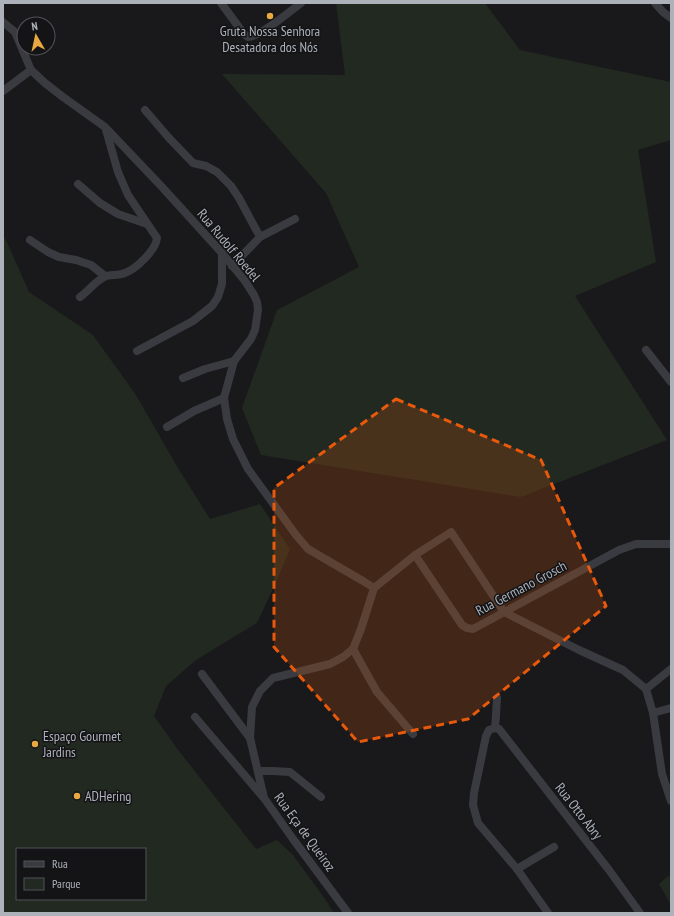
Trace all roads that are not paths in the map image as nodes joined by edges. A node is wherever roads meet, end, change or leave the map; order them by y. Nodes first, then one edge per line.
1 (222, 3) edge
2 (301, 3) edge
3 (655, 3) edge
4 (671, 18) edge
5 (3, 22) edge
6 (31, 70) junction
7 (3, 91) edge
8 (145, 110) dead end
9 (105, 127) junction
10 (78, 184) dead end
11 (295, 219) dead end
12 (147, 224) junction
13 (260, 237) junction
14 (30, 240) dead end
15 (222, 254) junction
16 (232, 266) junction
17 (105, 276) junction
18 (80, 297) dead end
19 (646, 350) dead end
20 (137, 351) dead end
21 (234, 361) junction
22 (183, 378) dead end
23 (671, 382) edge
24 (224, 398) junction
25 (167, 427) dead end
26 (671, 544) edge
27 (416, 555) junction
28 (374, 588) junction
29 (504, 612) junction
30 (353, 649) junction
31 (671, 669) edge
32 (202, 674) dead end
33 (646, 689) junction
34 (497, 698) dead end
35 (671, 708) edge
36 (653, 713) junction
37 (194, 717) dead end
38 (495, 728) junction
39 (413, 734) dead end
40 (250, 738) junction
41 (258, 772) junction
42 (321, 797) dead end
43 (264, 798) junction
44 (671, 801) edge
45 (554, 847) dead end
46 (517, 869) junction
47 (348, 913) edge
48 (548, 913) edge
49 (640, 913) edge

1 - 2 street
3 - 4 street
5 - 6 street, Rua Rudolf Roedel
6 - 7 street
6 - 9 street, Rua Rudolf Roedel
8 - 13 street
9 - 12 street
9 - 15 street, Rua Rudolf Roedel
10 - 12 street
11 - 13 street
12 - 17 street
13 - 16 street
14 - 17 street
15 - 16 street, Rua Rudolf Roedel
15 - 20 street
16 - 21 street, Rua Rudolf Roedel
17 - 18 street
19 - 23 street
21 - 22 street
21 - 24 street, Rua Rudolf Roedel
24 - 25 street
24 - 28 street, Rua Rudolf Roedel
26 - 29 street, Rua Germano Grosch
27 - 28 street
27 - 29 street, Rua Germano Grosch
27 - 29 street
28 - 30 street
29 - 33 street
30 - 39 street
30 - 40 street, Rua Eça de Queiroz
31 - 33 street
32 - 40 street
33 - 36 street
34 - 38 street
35 - 36 street
36 - 44 street
37 - 43 street
38 - 46 street
38 - 49 street, Rua Otto Abry
40 - 41 street, Rua Eça de Queiroz
41 - 42 street
41 - 43 street, Rua Eça de Queiroz
43 - 47 street, Rua Eça de Queiroz
45 - 46 street
46 - 48 street

